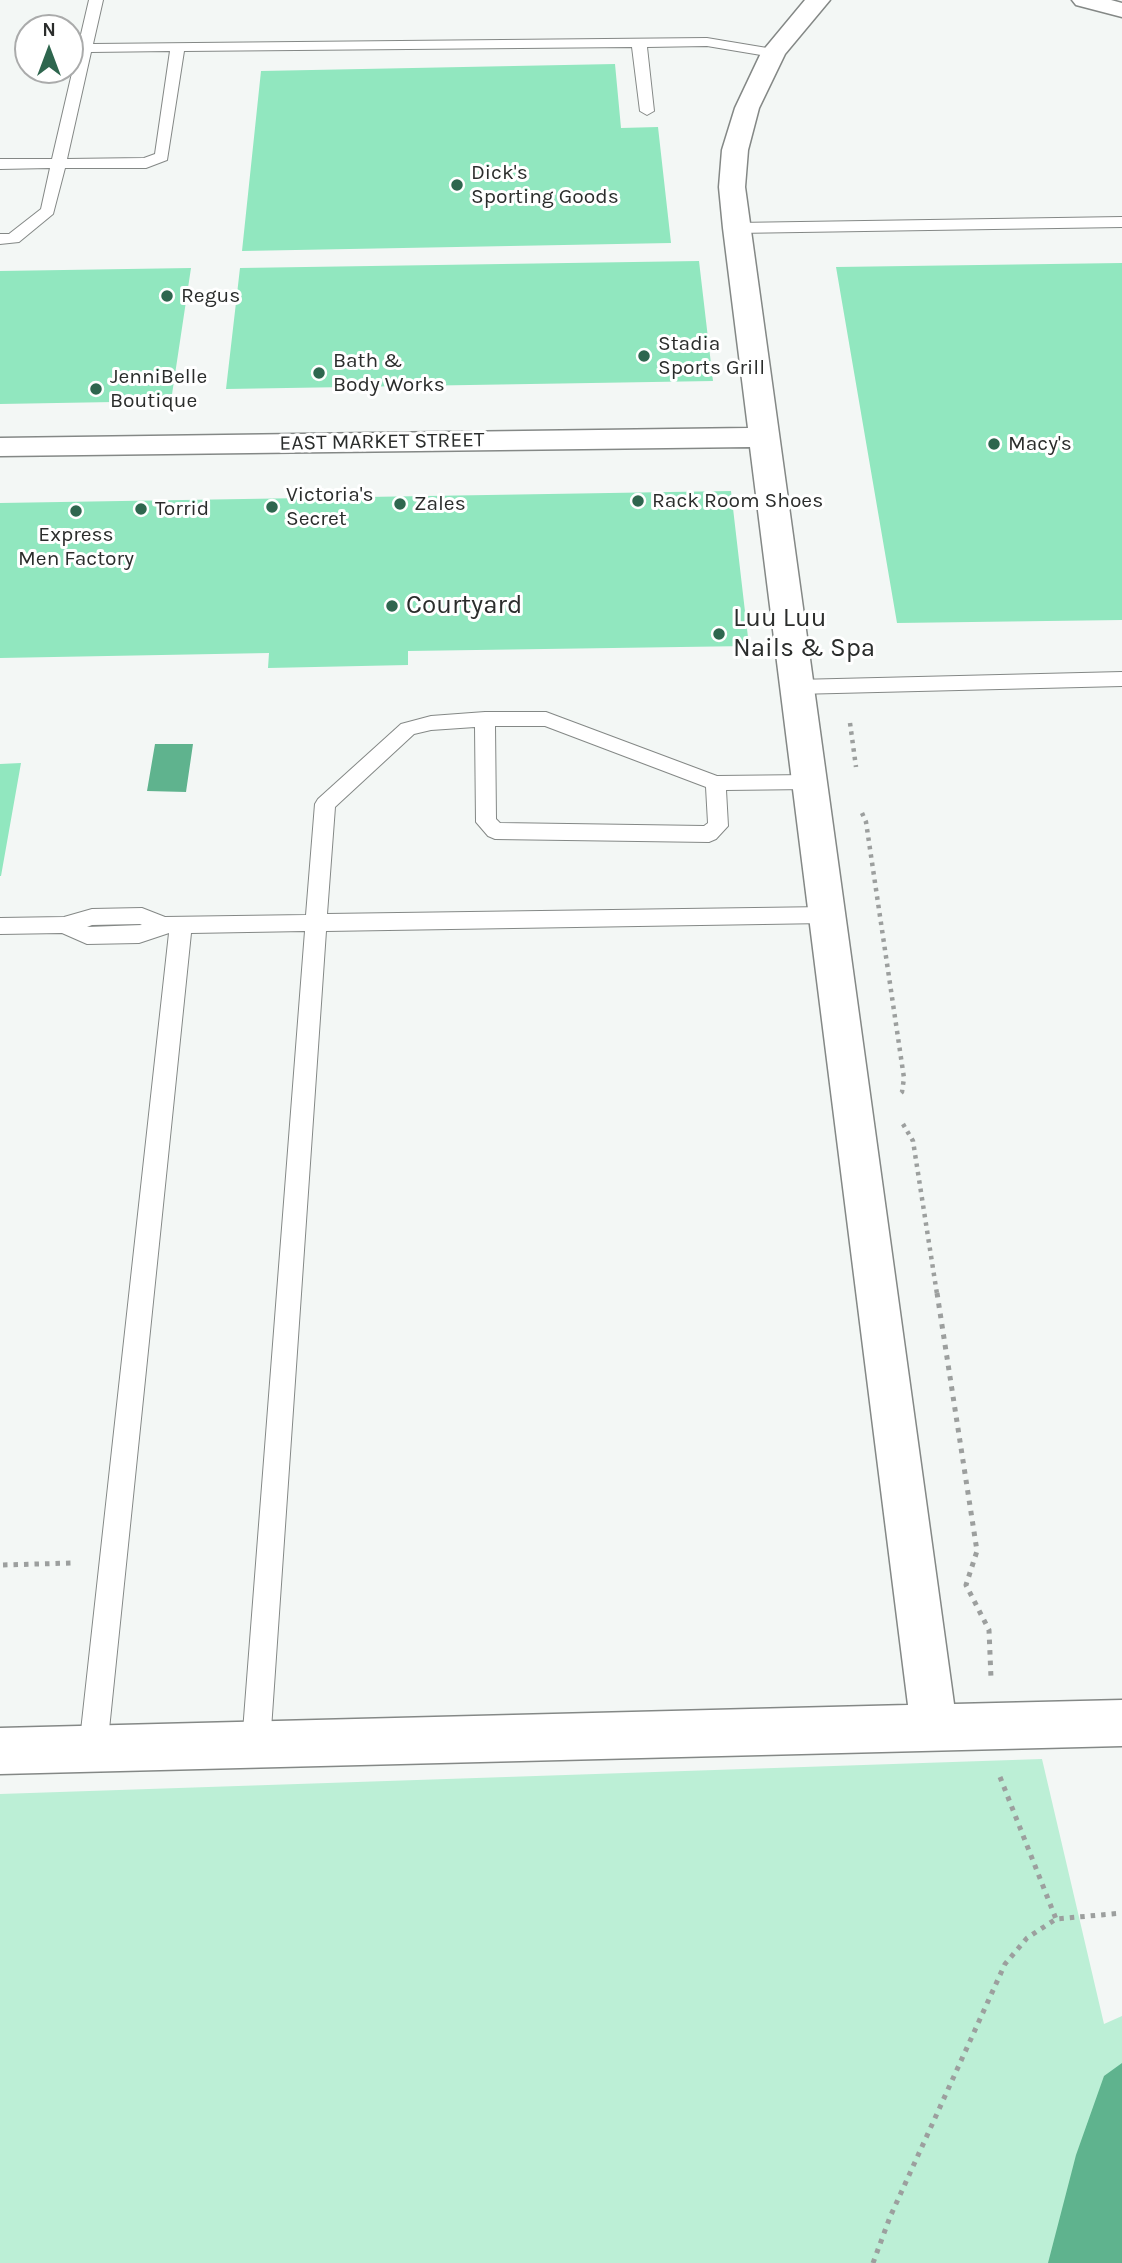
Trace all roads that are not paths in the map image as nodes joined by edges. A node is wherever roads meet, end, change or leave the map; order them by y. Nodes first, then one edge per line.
1 (96, 0) edge
2 (818, 0) edge
3 (1084, 0) edge
4 (1122, 10) edge
5 (639, 43) junction
6 (178, 47) junction
7 (86, 48) junction
8 (773, 54) junction
9 (647, 111) dead end
10 (0, 164) edge
11 (59, 164) junction
12 (1122, 222) edge
13 (736, 228) junction
14 (0, 239) edge
15 (763, 437) junction
16 (0, 447) edge
17 (1122, 679) edge
18 (796, 687) junction
19 (485, 719) junction
20 (809, 782) junction
21 (716, 783) junction
22 (826, 915) junction
23 (314, 923) junction
24 (172, 925) junction
25 (0, 926) edge
26 (1122, 1723) edge
27 (934, 1727) junction
28 (256, 1744) junction
29 (93, 1749) junction
30 (0, 1751) edge

1 - 7 lane
2 - 8 street
3 - 4 street
5 - 6 lane
5 - 8 lane
5 - 9 lane
6 - 7 lane
6 - 11 lane
7 - 11 lane
8 - 13 street
10 - 11 lane
11 - 14 lane
12 - 13 lane
13 - 15 street
15 - 16 street, EAST MARKET STREET
15 - 18 street
17 - 18 lane
18 - 20 street
19 - 21 lane
19 - 21 lane
19 - 23 lane
20 - 21 lane
20 - 22 street
22 - 23 lane
22 - 27 street
23 - 24 lane
23 - 28 lane
24 - 25 lane
24 - 29 lane
26 - 27 street
27 - 28 street
28 - 29 street
29 - 30 street

